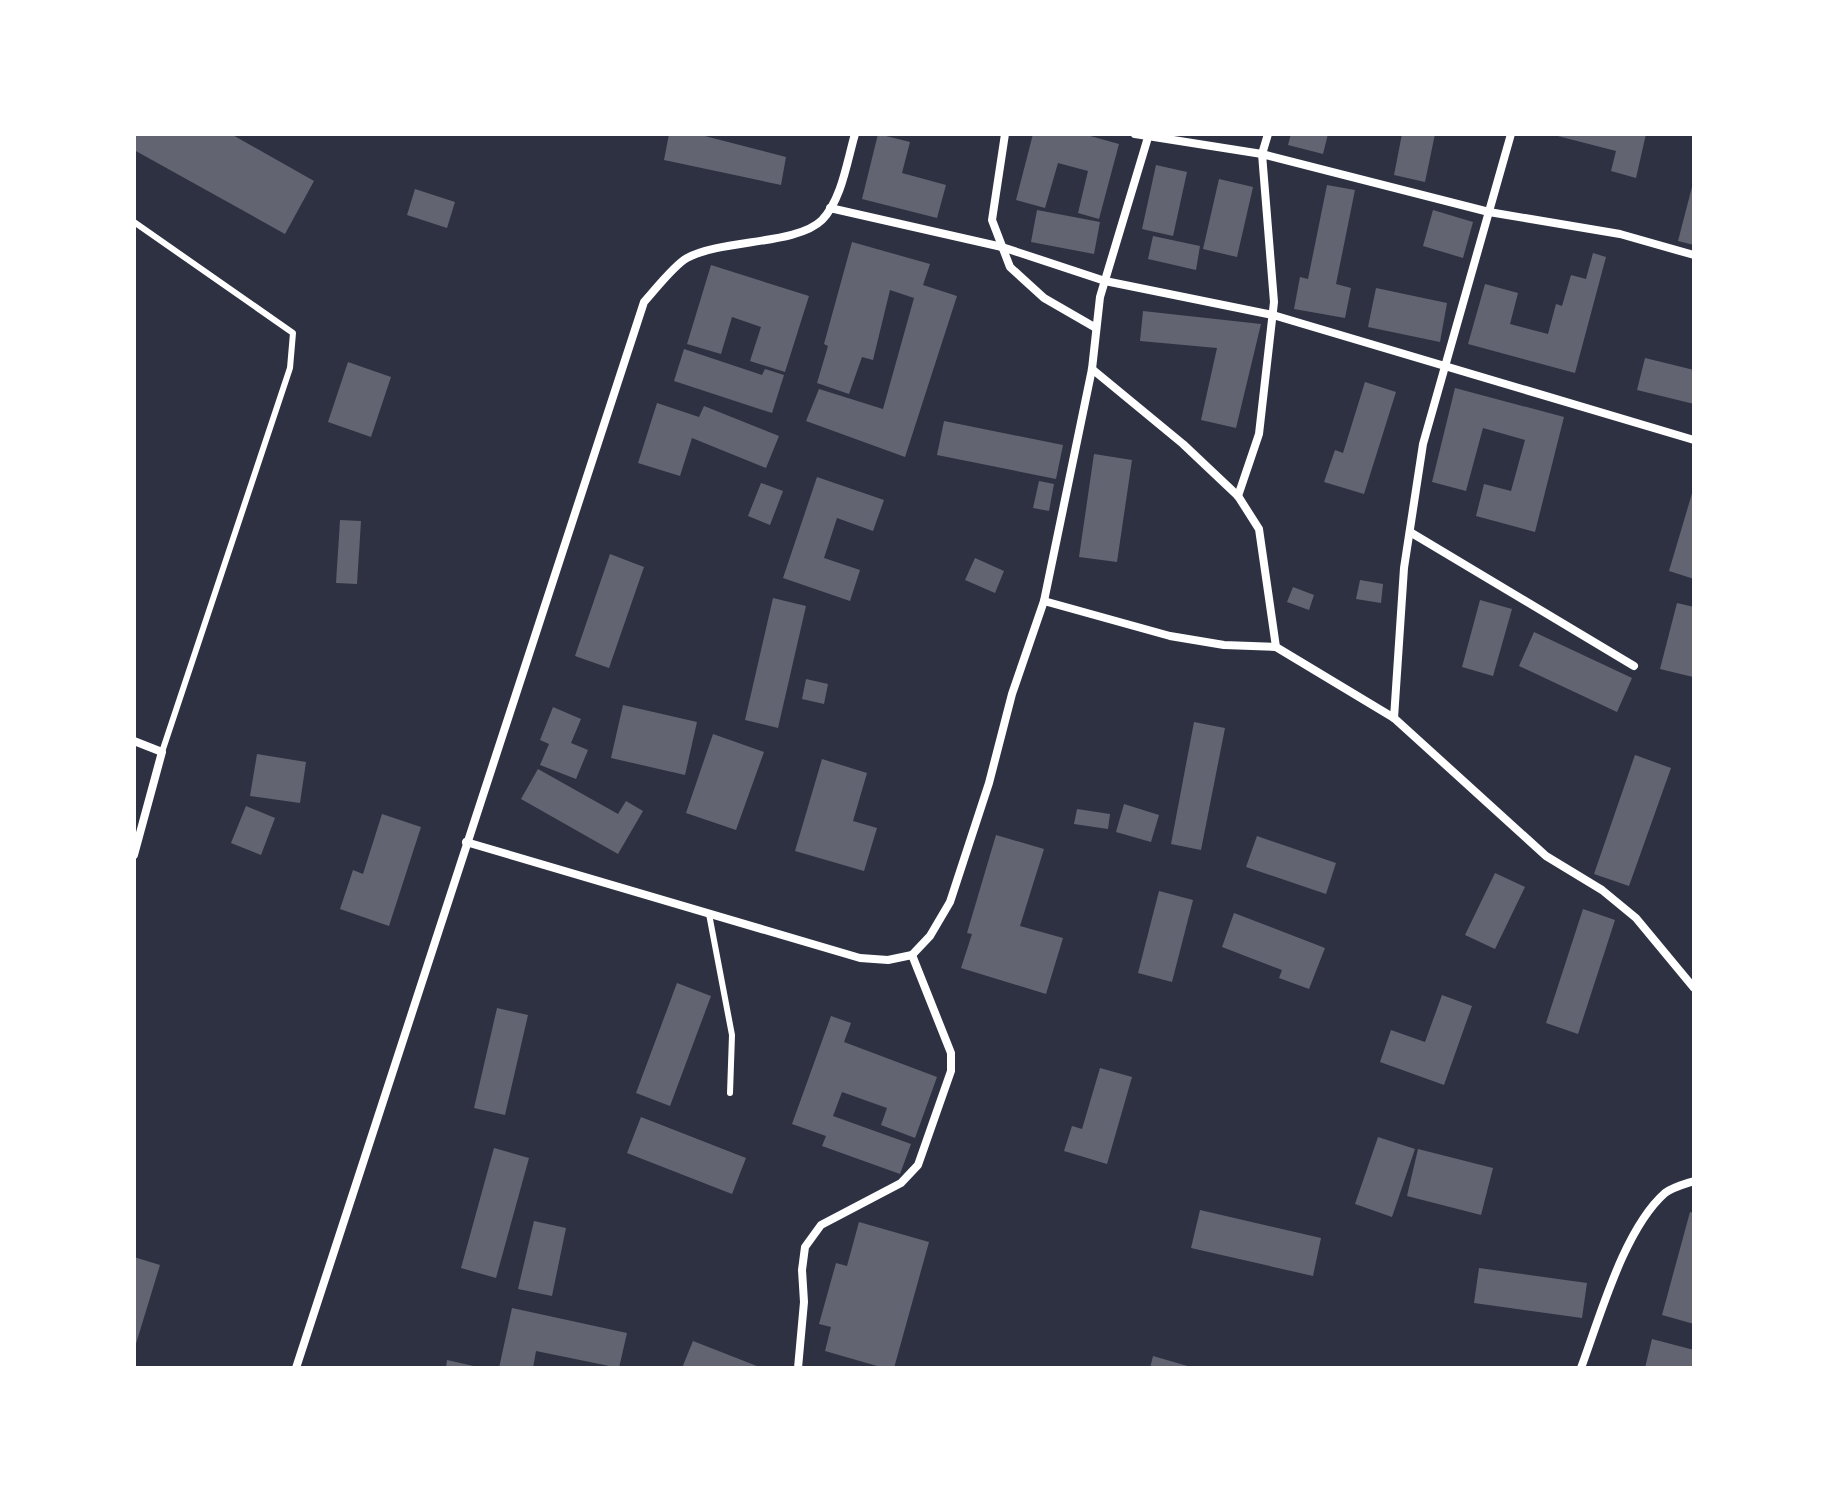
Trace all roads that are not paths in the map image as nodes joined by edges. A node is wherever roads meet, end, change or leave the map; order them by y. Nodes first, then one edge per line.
1 (855, 134) edge
2 (1005, 134) edge
3 (1135, 134) edge
4 (1268, 134) edge
5 (1511, 134) edge
6 (1148, 136) edge
7 (1262, 154) junction
8 (830, 208) junction
9 (1489, 212) junction
10 (134, 222) edge
11 (1002, 247) junction
12 (1694, 255) edge
13 (1105, 281) junction
14 (1273, 315) junction
15 (1096, 328) junction
16 (1447, 367) junction
17 (1092, 369) junction
18 (1694, 440) edge
19 (1238, 496) junction
20 (1410, 532) junction
21 (1044, 601) junction
22 (1276, 647) junction
23 (1634, 666) dead end
24 (1394, 718) junction
25 (134, 741) edge
26 (162, 752) junction
27 (466, 842) junction
28 (134, 855) edge
29 (709, 914) junction
30 (912, 955) junction
31 (1694, 988) edge
32 (730, 1093) dead end
33 (1694, 1181) edge
34 (296, 1368) edge
35 (798, 1368) edge
36 (1581, 1368) edge

1 - 8 street
2 - 11 street
3 - 6 street
4 - 7 street
5 - 9 street
6 - 7 street
6 - 13 street
7 - 9 street
7 - 14 street
8 - 11 street
8 - 27 street
9 - 12 street
9 - 16 street
10 - 26 lane
11 - 13 street
11 - 15 street
13 - 14 street
13 - 15 street
14 - 16 street
14 - 19 street
15 - 17 street
16 - 18 street
16 - 20 street
17 - 19 street
17 - 21 street
19 - 22 street
20 - 23 street
20 - 24 street
21 - 22 street
21 - 30 street
22 - 24 street
24 - 31 street
25 - 26 street
26 - 28 street
27 - 29 street
27 - 34 street
29 - 30 street
29 - 32 lane
30 - 35 street
33 - 36 street

